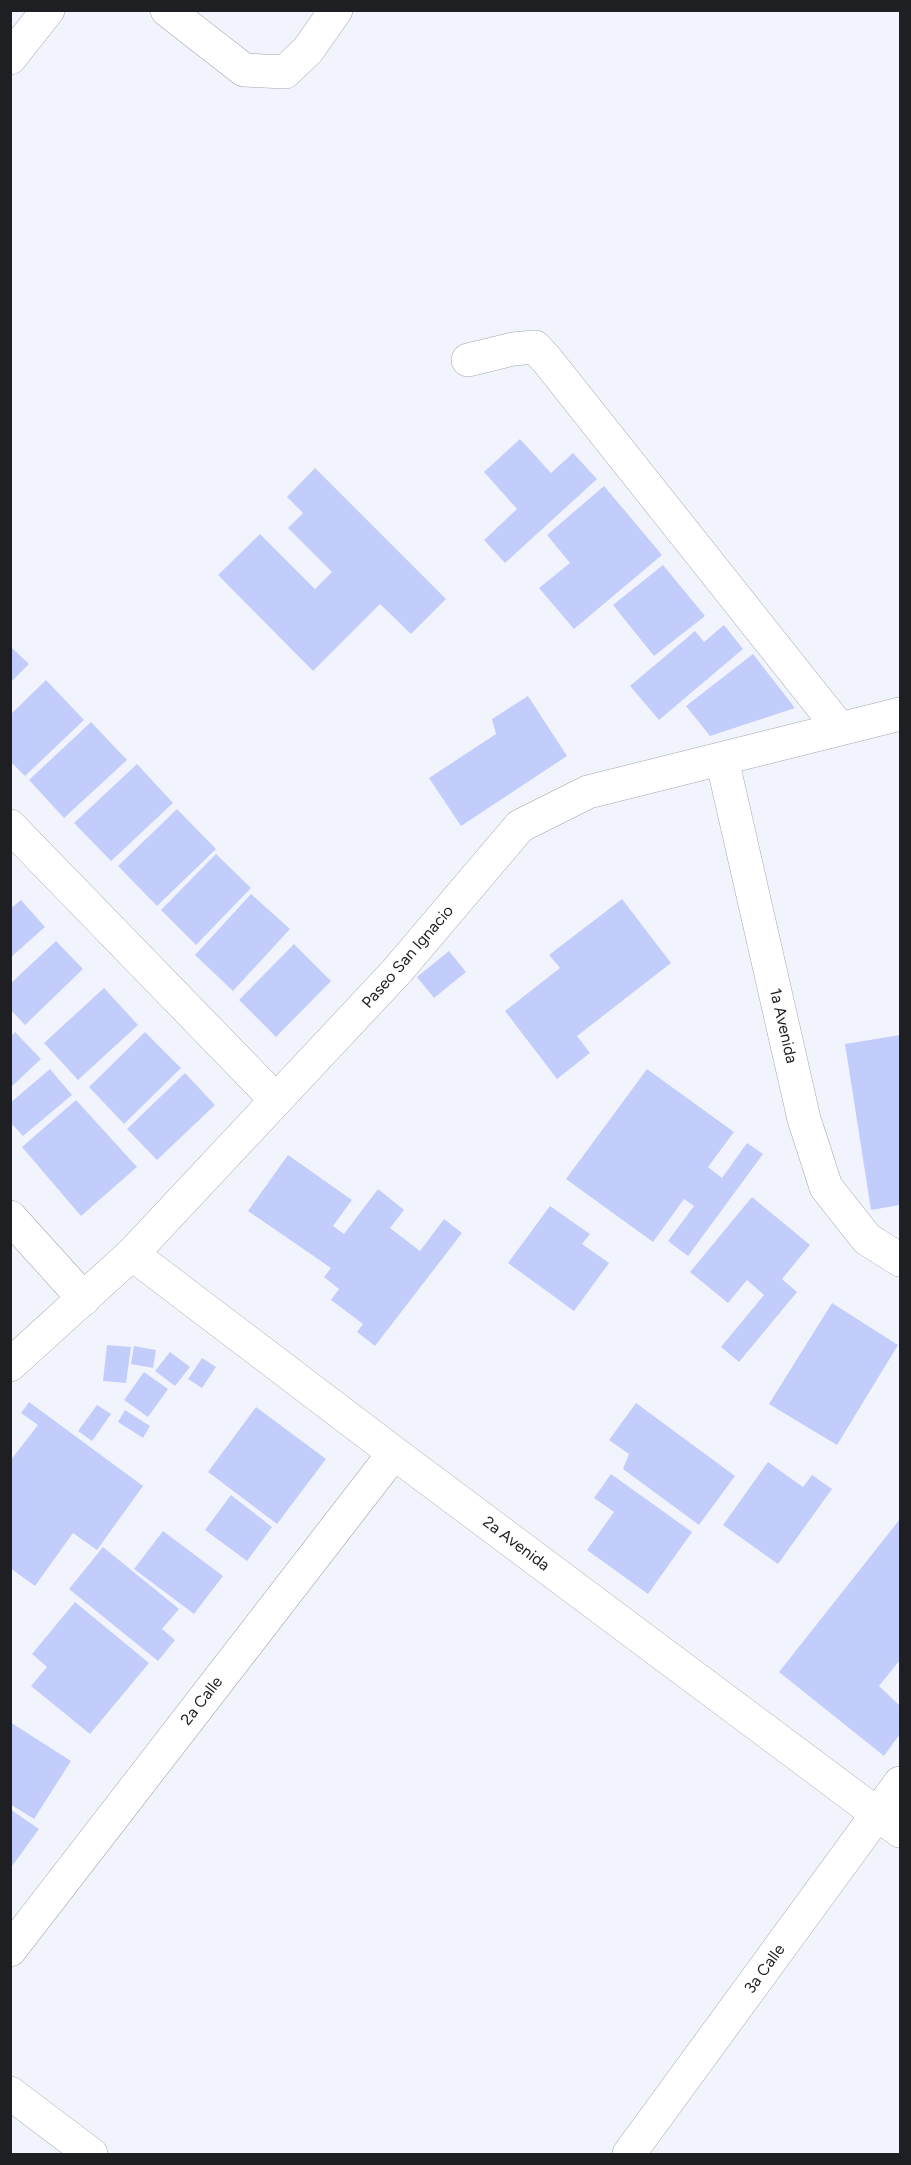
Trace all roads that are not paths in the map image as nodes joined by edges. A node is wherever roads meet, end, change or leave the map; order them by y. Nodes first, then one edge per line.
1 (48, 10) edge
2 (167, 10) edge
3 (336, 10) edge
4 (12, 54) edge
5 (468, 360) dead end
6 (900, 714) edge
7 (840, 729) junction
8 (722, 759) junction
9 (10, 826) edge
10 (276, 1100) junction
11 (10, 1217) edge
12 (132, 1254) junction
13 (900, 1260) edge
14 (84, 1299) junction
15 (15, 1355) edge
16 (394, 1453) junction
17 (900, 1783) edge
18 (889, 1822) edge
19 (14, 1936) edge
20 (10, 2093) edge
21 (91, 2154) edge
22 (629, 2154) edge

1 - 4 street
2 - 3 street
5 - 7 street
6 - 7 street, Paseo San Ignacio
7 - 8 street, Paseo San Ignacio
8 - 10 street, Paseo San Ignacio
8 - 13 street, 1a Avenida
9 - 10 street
10 - 12 street, Paseo San Ignacio
11 - 14 street
12 - 14 street, Paseo San Ignacio
12 - 16 street, 2a Avenida
14 - 15 street, Paseo San Ignacio
16 - 18 street, 2a Avenida
16 - 19 street, 2a Calle
17 - 18 street, 3a Calle
18 - 22 street, 3a Calle
20 - 21 street

